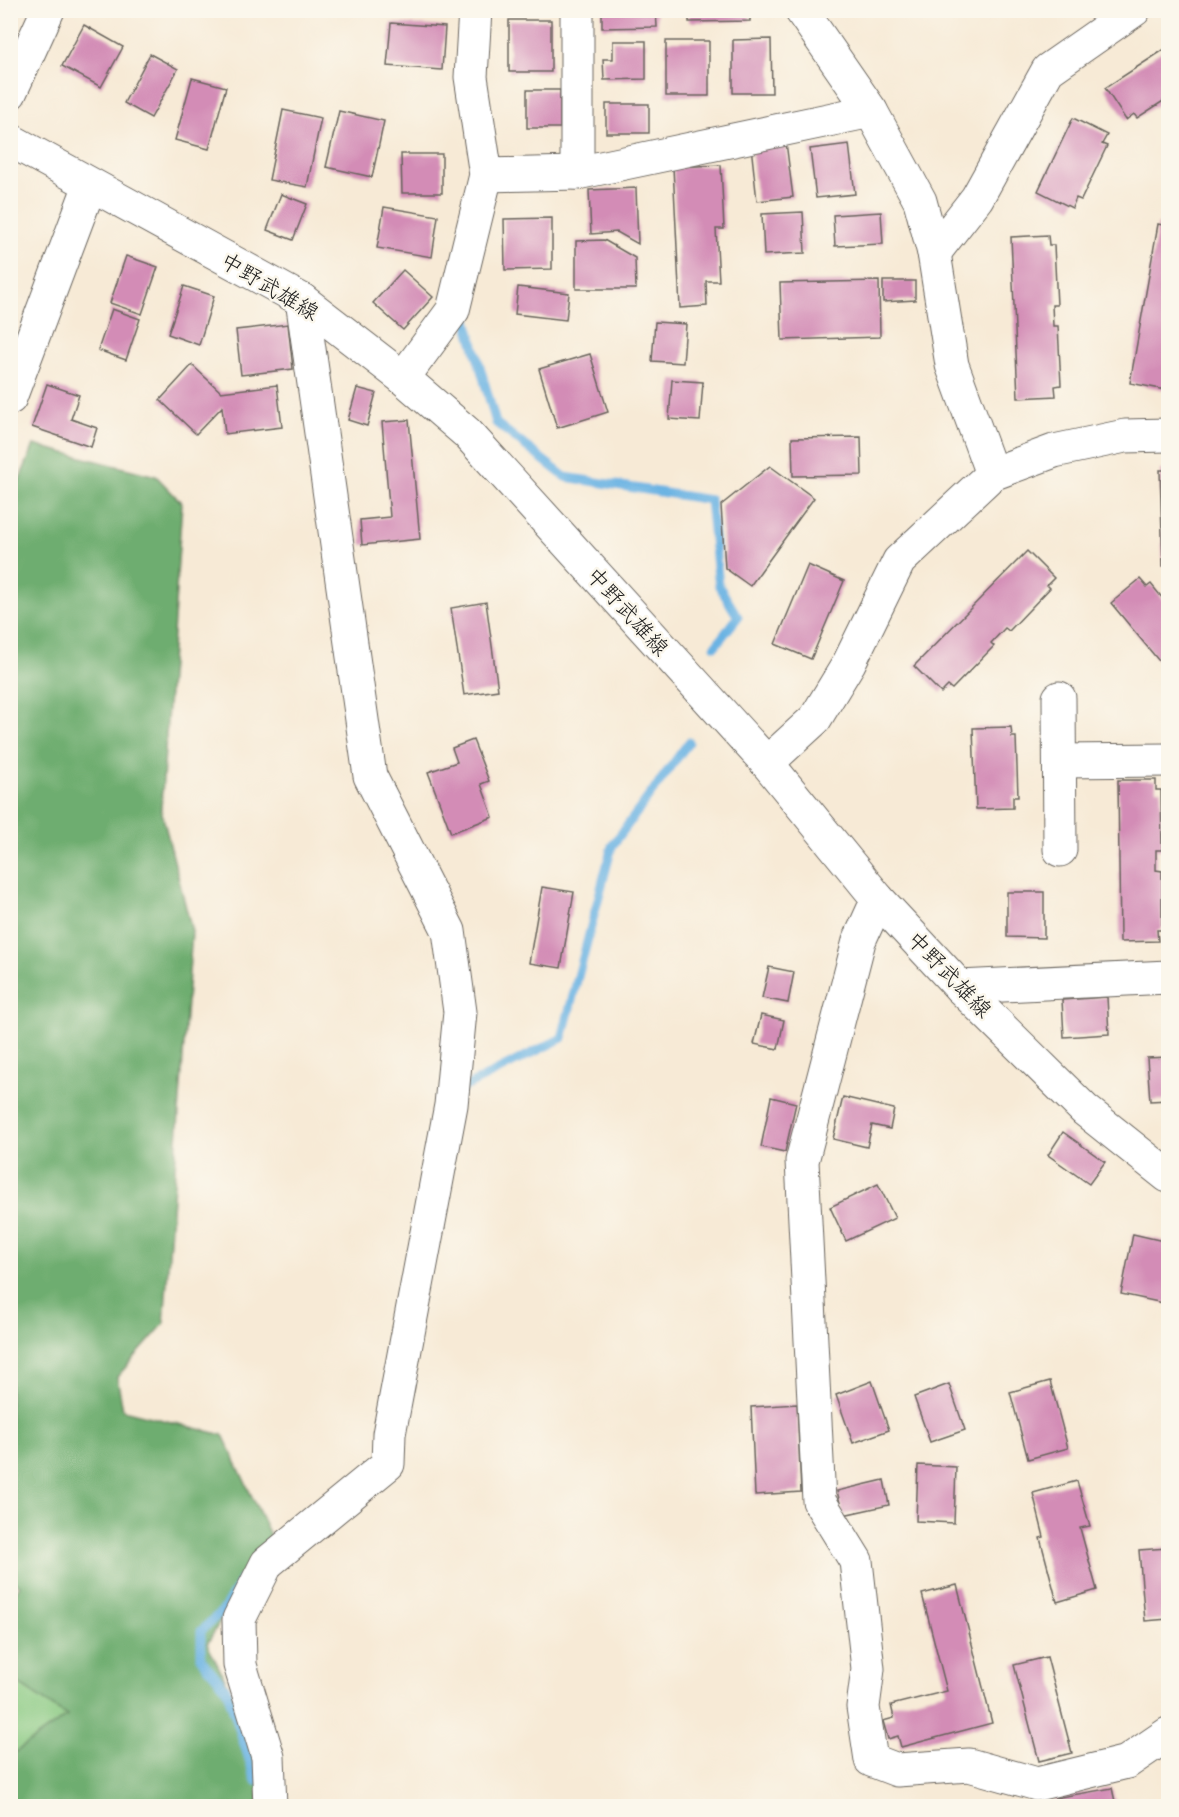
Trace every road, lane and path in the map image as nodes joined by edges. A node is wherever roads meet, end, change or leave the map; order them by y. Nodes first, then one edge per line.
1 (48, 10) edge
2 (475, 10) edge
3 (578, 10) edge
4 (801, 10) edge
5 (1134, 10) edge
6 (10, 93) edge
7 (871, 111) junction
8 (10, 140) edge
9 (577, 173) junction
10 (486, 175) junction
11 (90, 185) junction
12 (934, 253) junction
13 (302, 300) junction
14 (403, 378) junction
15 (10, 398) edge
16 (1168, 435) edge
17 (992, 474) junction
18 (1059, 698) dead end
19 (1168, 760) edge
20 (1059, 761) junction
21 (767, 763) junction
22 (1060, 850) dead end
23 (878, 899) junction
24 (1168, 977) edge
25 (960, 987) junction
26 (1168, 1176) edge
27 (1168, 1734) edge
28 (270, 1806) edge

1 - 6 street
2 - 10 street
3 - 9 street
4 - 7 street
5 - 12 street
7 - 9 street
7 - 12 street
8 - 11 street, 中野武雄線
9 - 10 street
10 - 14 street
11 - 13 street, 中野武雄線
11 - 15 street
12 - 17 street
13 - 14 street, 中野武雄線
13 - 28 street
14 - 21 street, 中野武雄線
16 - 17 street
17 - 21 street
18 - 20 street
19 - 20 street
20 - 22 street
21 - 23 street, 中野武雄線
23 - 25 street, 中野武雄線
23 - 27 street
24 - 25 street
25 - 26 street, 中野武雄線

